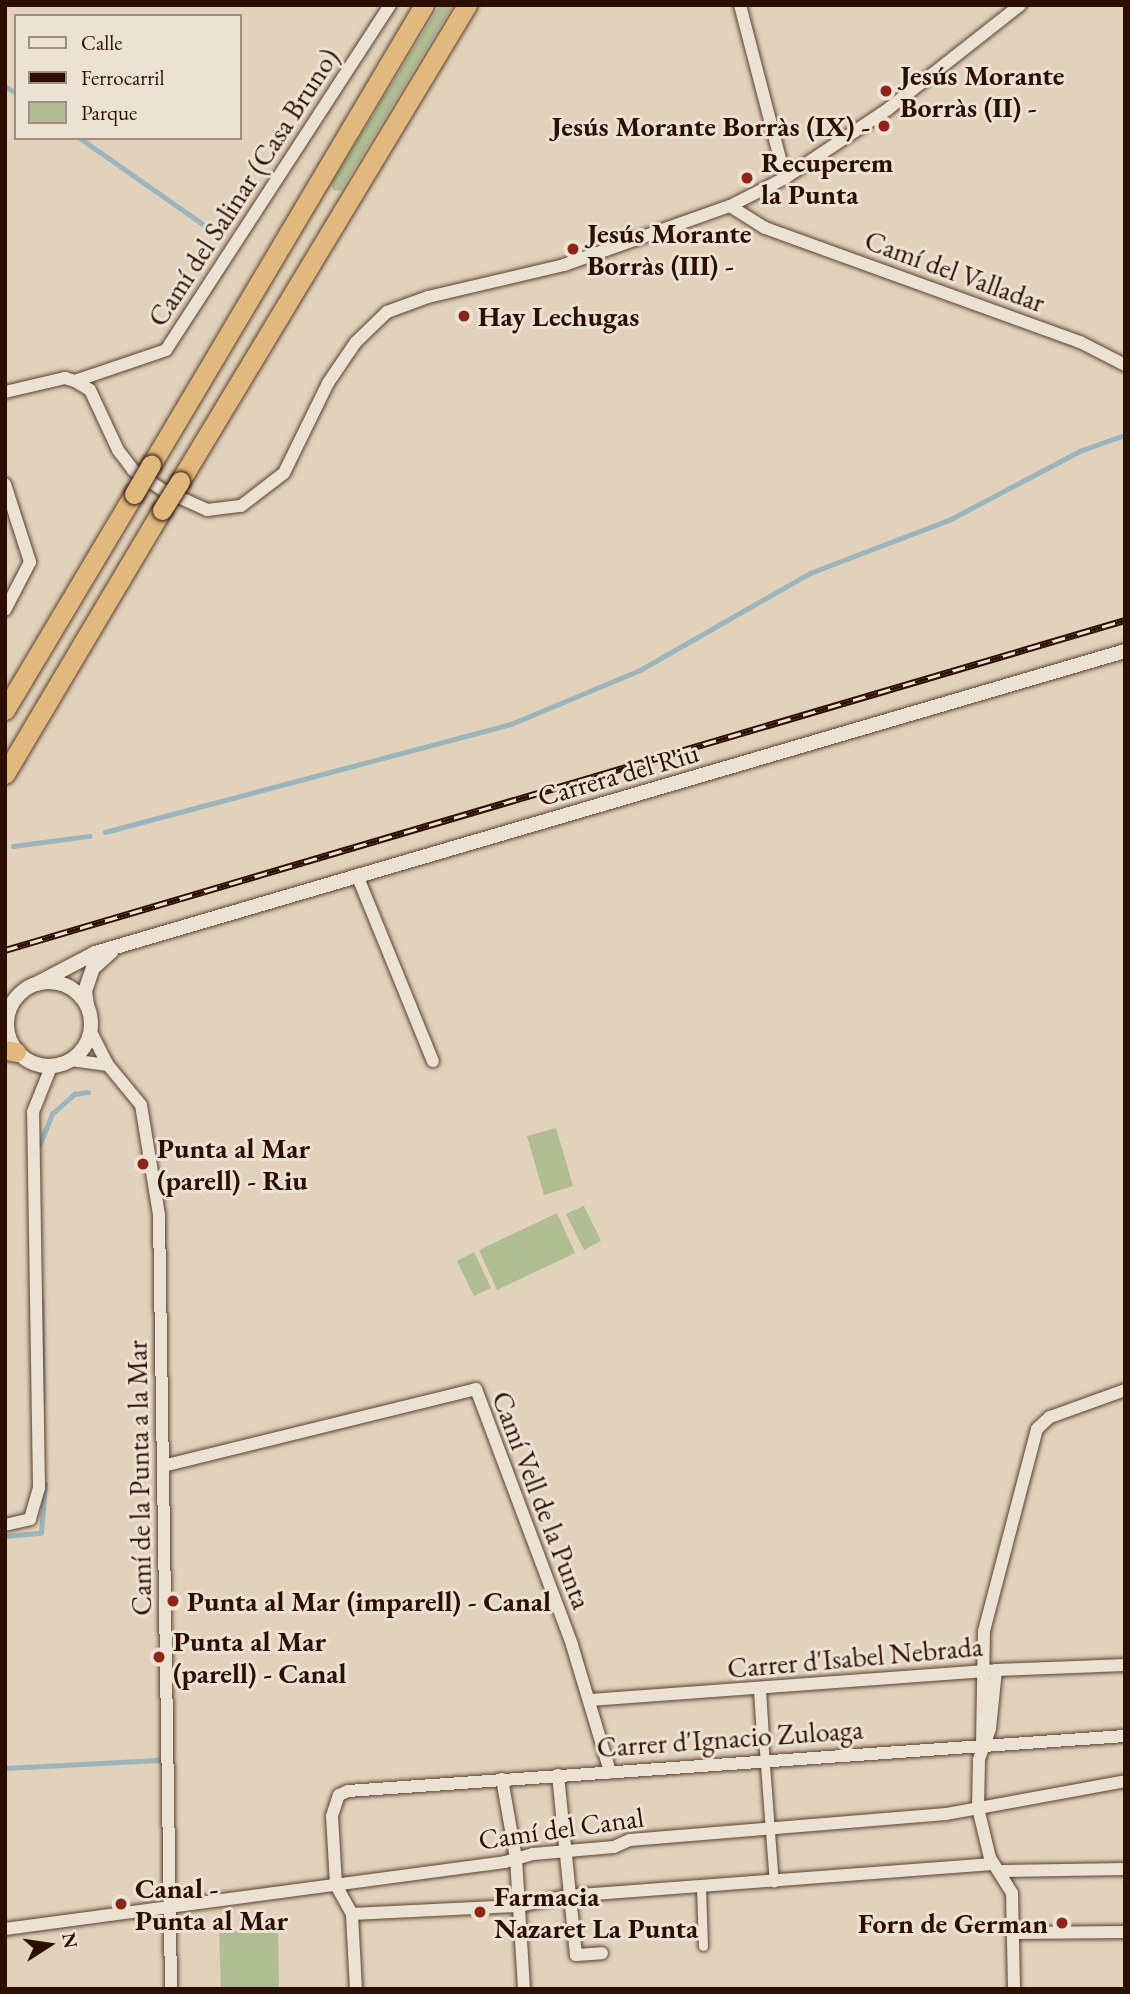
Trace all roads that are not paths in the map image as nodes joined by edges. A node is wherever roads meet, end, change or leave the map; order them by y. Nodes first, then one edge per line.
1 (390, 5) edge
2 (424, 5) edge
3 (467, 5) edge
4 (740, 5) edge
5 (1020, 5) edge
6 (785, 178) junction
7 (730, 206) junction
8 (1125, 365) edge
9 (75, 381) junction
10 (5, 392) edge
11 (5, 484) edge
12 (5, 610) edge
13 (1125, 651) edge
14 (5, 710) edge
15 (5, 774) edge
16 (357, 875) junction
17 (125, 944) junction
18 (36, 984) junction
19 (11, 997) edge
20 (87, 1006) junction
21 (90, 1030) junction
22 (8, 1041) edge
23 (71, 1060) junction
24 (433, 1061) dead end
25 (108, 1065) junction
26 (51, 1067) junction
27 (1125, 1390) edge
28 (163, 1466) junction
29 (5, 1525) edge
30 (1125, 1665) edge
31 (996, 1670) junction
32 (982, 1671) junction
33 (760, 1690) junction
34 (590, 1700) junction
35 (1125, 1736) edge
36 (763, 1738) joint
37 (982, 1744) junction
38 (764, 1760) junction
39 (610, 1772) junction
40 (558, 1775) junction
41 (502, 1779) junction
42 (1125, 1781) edge
43 (978, 1808) junction
44 (769, 1829) junction
45 (563, 1851) junction
46 (516, 1858) junction
47 (998, 1868) junction
48 (1125, 1869) edge
49 (774, 1883) junction
50 (336, 1885) junction
51 (701, 1888) junction
52 (567, 1896) junction
53 (518, 1906) junction
54 (170, 1909) junction
55 (352, 1914) junction
56 (5, 1930) edge
57 (1125, 1932) edge
58 (1013, 1933) junction
59 (703, 1946) dead end
60 (602, 1953) dead end
61 (171, 1989) edge
62 (356, 1989) edge
63 (524, 1989) edge
64 (1014, 1989) edge

1 - 9 street, Camí del Salinar (Casa Bruno)
2 - 14 highway, bridge
3 - 15 highway, bridge
4 - 6 street
5 - 6 street
6 - 7 street
7 - 8 street, Camí del Valladar
7 - 9 street
9 - 10 street, Camí del Salinar (Casa Bruno)
11 - 12 street
13 - 16 street, Carrera del Riu
16 - 17 street, Carrera del Riu
16 - 24 street
17 - 18 street, Carrera del Riu
17 - 20 street, Carrera del Riu
18 - 19 street
18 - 20 street
19 - 22 street
20 - 21 street
21 - 23 street
21 - 25 street, Camí de la Punta a la Mar
22 - 26 street
23 - 25 street
23 - 26 street
25 - 28 street, Camí de la Punta a la Mar
26 - 29 street
27 - 32 street
28 - 34 street, Camí Vell de la Punta
28 - 54 street, Camí de la Punta a la Mar
30 - 31 street, Carrer d'Isabel Nebrada
31 - 32 street, Carrer d'Isabel Nebrada
31 - 37 street
32 - 33 street, Carrer d'Isabel Nebrada
32 - 37 street
33 - 34 street, Carrer d'Isabel Nebrada
33 - 36 street
34 - 39 street, Camí Vell de la Punta
35 - 37 street, Carrer d'Ignacio Zuloaga
36 - 38 street
37 - 38 street, Carrer d'Ignacio Zuloaga
37 - 43 street
38 - 39 street, Carrer d'Ignacio Zuloaga
38 - 44 street
39 - 40 street, Carrer d'Ignacio Zuloaga
40 - 41 street, Carrer d'Ignacio Zuloaga
40 - 45 street
41 - 46 street
41 - 50 street, Carrer d'Ignacio Zuloaga
42 - 43 street, Camí del Canal
43 - 44 street, Camí del Canal
43 - 47 street
44 - 45 street, Camí del Canal
44 - 49 street
45 - 46 street, Camí del Canal
45 - 52 street
46 - 50 street, Camí del Canal
46 - 53 street
47 - 48 street
47 - 49 street
47 - 58 street
49 - 51 street
50 - 54 street, Camí del Canal
50 - 55 street
51 - 52 street
51 - 59 street
52 - 53 street
52 - 60 street
53 - 55 street
53 - 63 street
54 - 56 street, Camí del Canal
54 - 61 street, Camí de la Punta a la Mar
55 - 62 street
57 - 58 street
58 - 64 street

